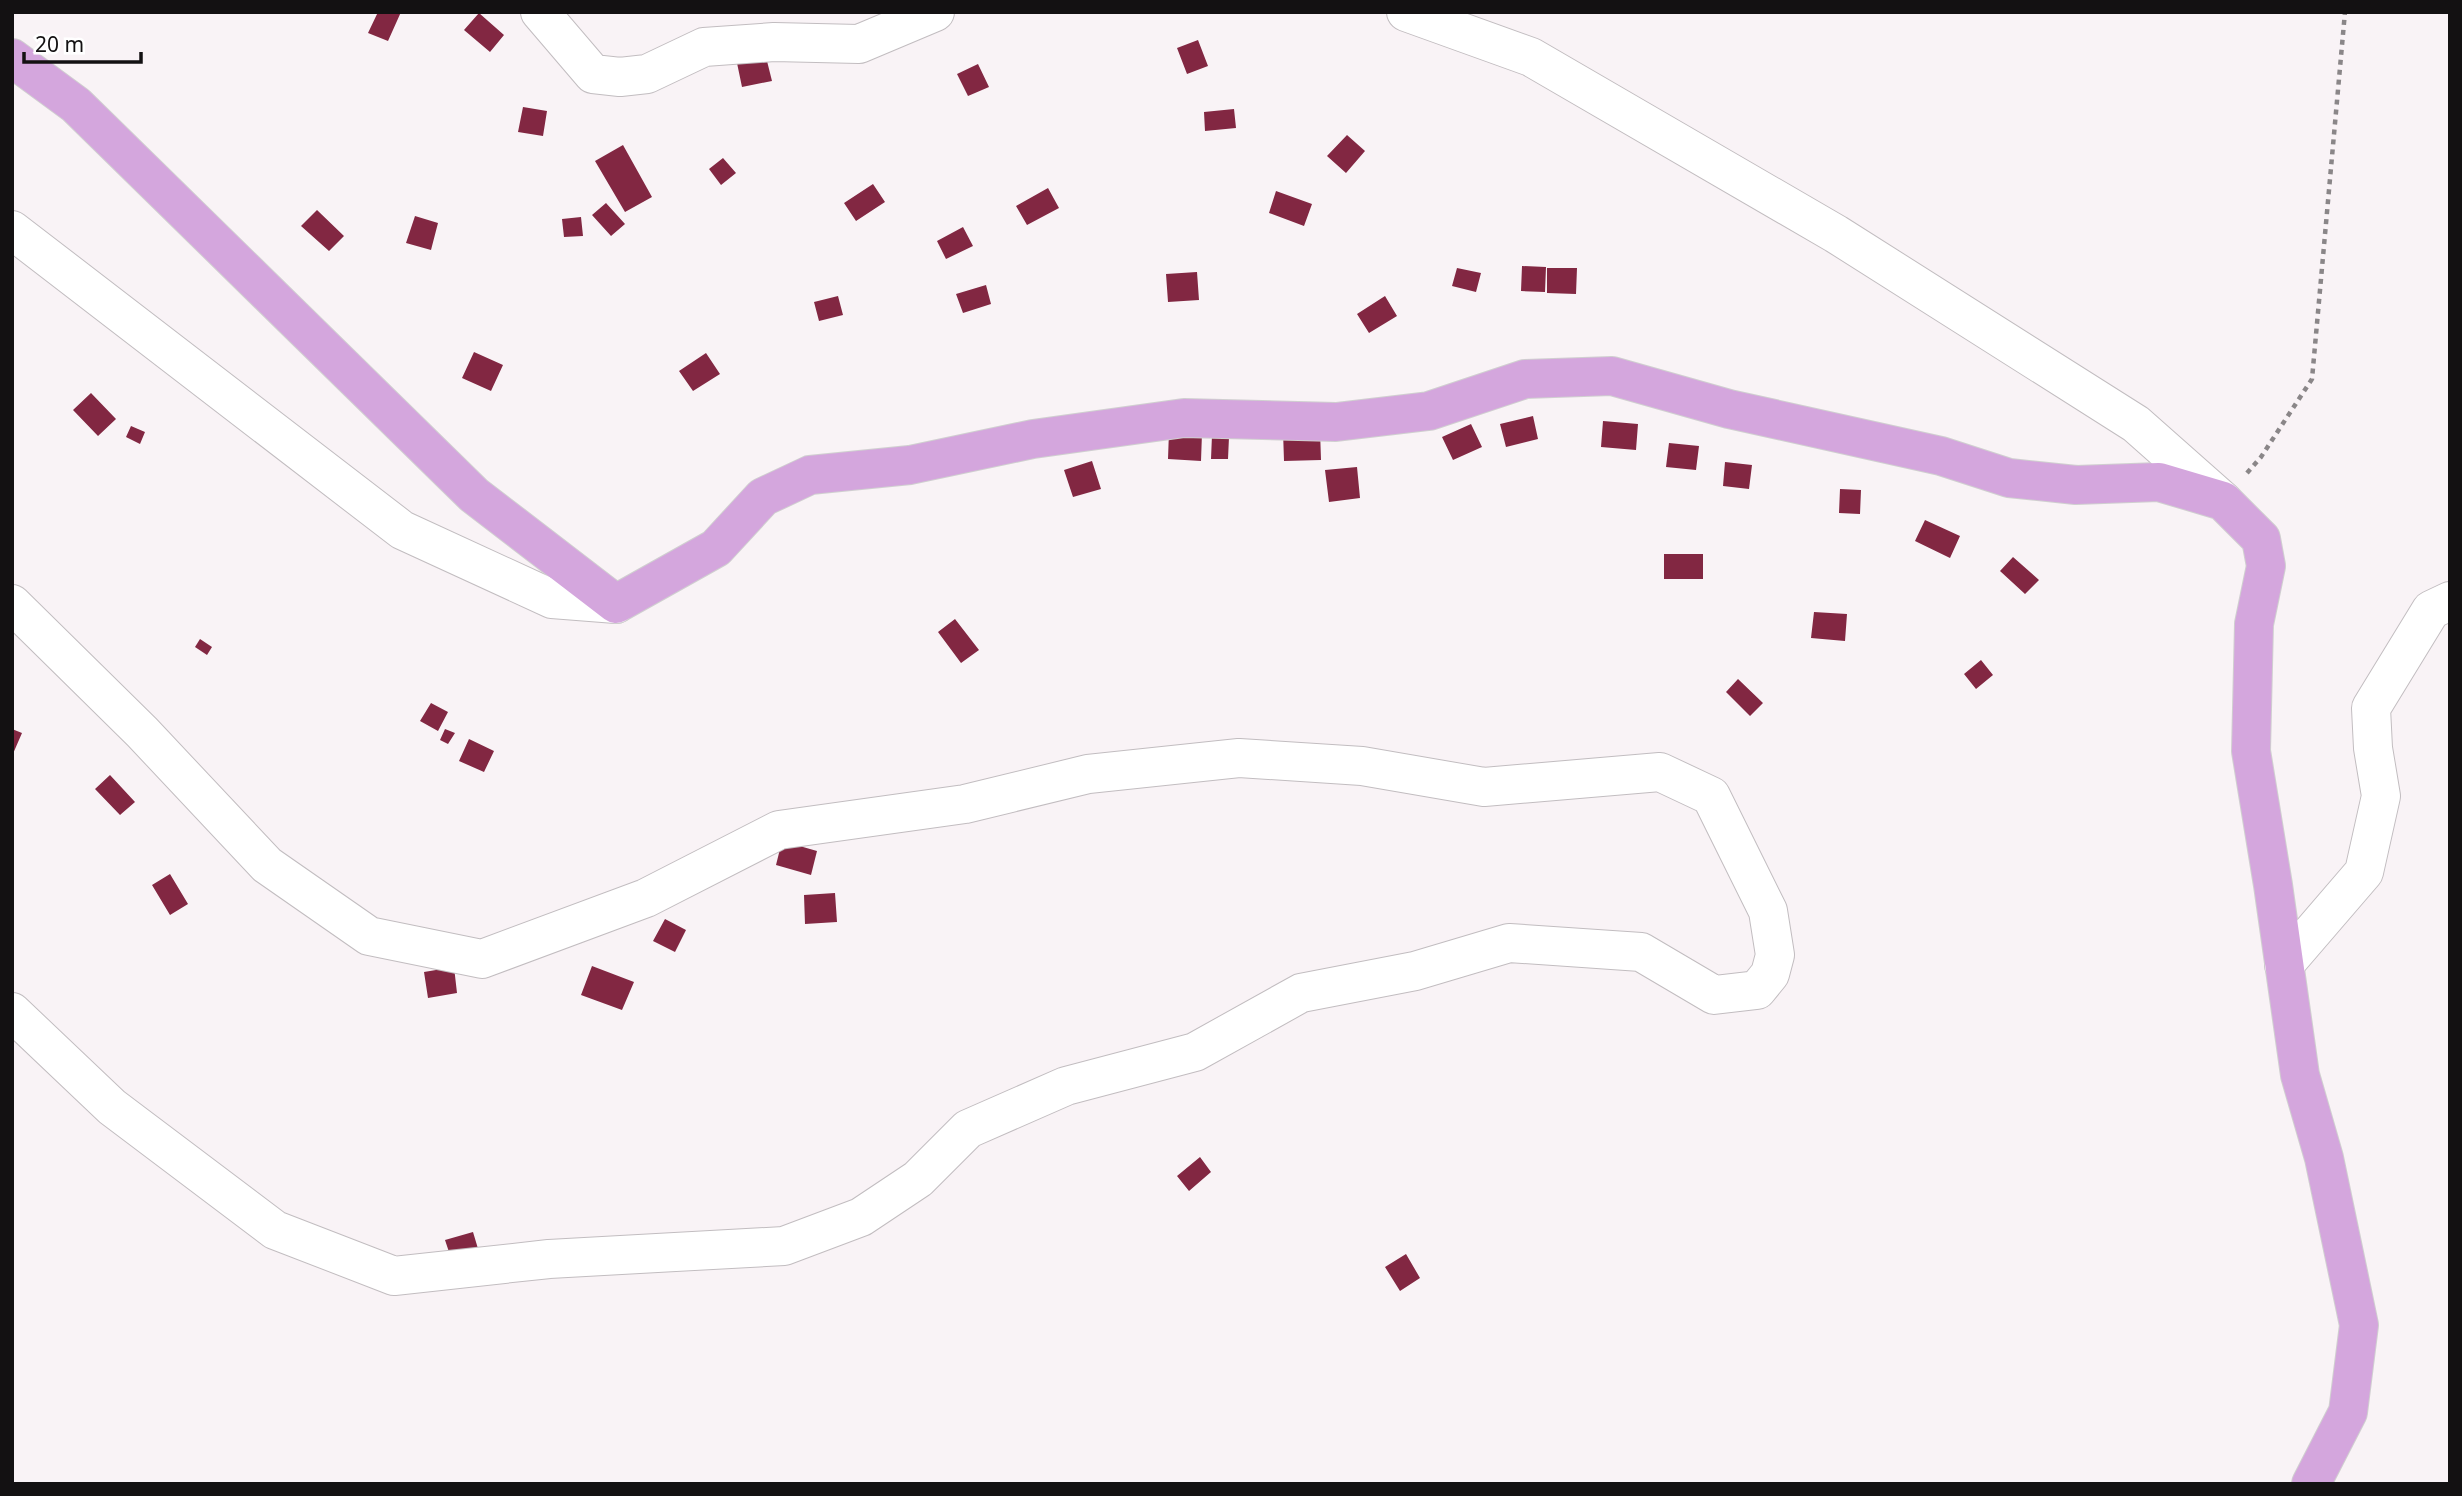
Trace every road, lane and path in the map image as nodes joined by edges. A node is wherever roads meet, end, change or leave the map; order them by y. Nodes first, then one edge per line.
1 (540, 12) edge
2 (934, 12) edge
3 (1406, 12) edge
4 (2346, 12) edge
5 (12, 58) edge
6 (12, 230) edge
7 (2222, 501) junction
8 (2450, 601) edge
9 (12, 604) edge
10 (616, 604) junction
11 (2284, 965) junction
12 (12, 1012) edge
13 (2311, 1484) edge

1 - 2 street
3 - 7 street
4 - 7 path
5 - 10 main road
6 - 10 street
7 - 10 main road
7 - 11 main road
8 - 11 street
9 - 12 street
11 - 13 main road

